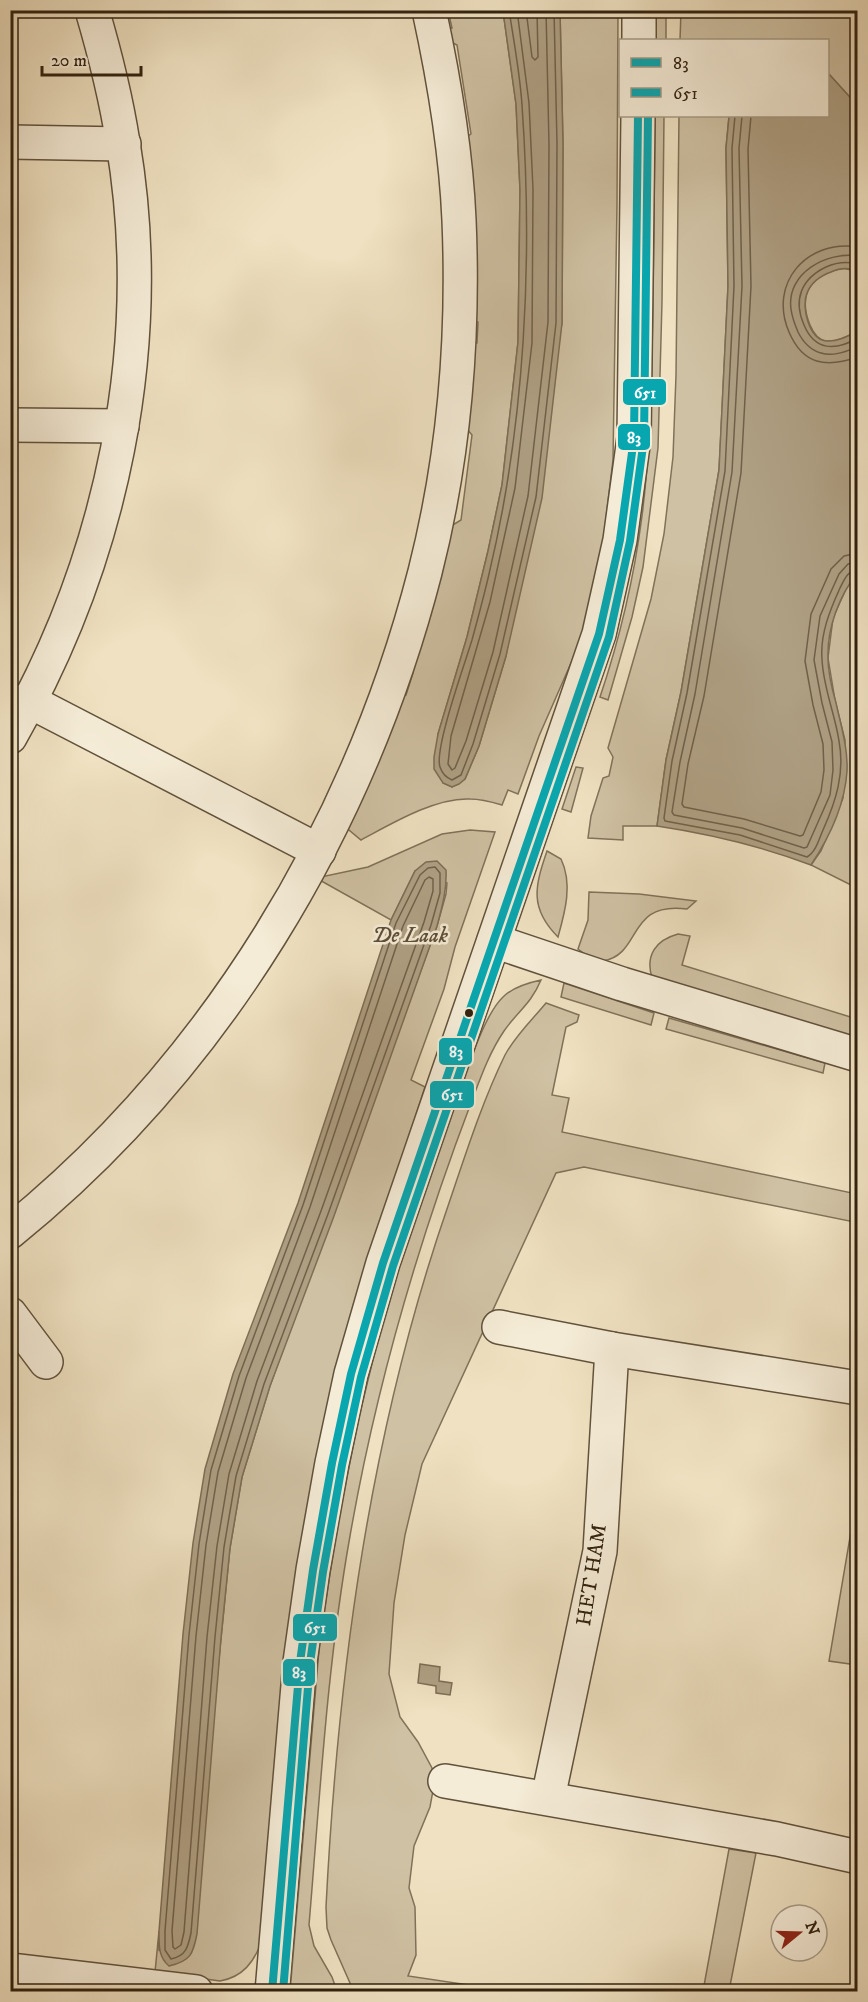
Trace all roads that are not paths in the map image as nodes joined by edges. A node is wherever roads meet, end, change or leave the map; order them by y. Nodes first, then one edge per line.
1 (93, 10) edge
2 (429, 10) edge
3 (639, 10) edge
4 (639, 39) edge
5 (638, 117) edge
6 (10, 142) edge
7 (124, 144) junction
8 (10, 425) edge
9 (122, 426) junction
10 (21, 702) edge
11 (10, 737) edge
12 (319, 851) junction
13 (494, 941) junction
14 (858, 1055) edge
15 (10, 1232) edge
16 (10, 1314) edge
17 (499, 1327) dead end
18 (612, 1349) junction
19 (46, 1362) dead end
20 (858, 1388) edge
21 (445, 1781) dead end
22 (548, 1798) junction
23 (858, 1857) edge
24 (10, 1971) edge
25 (196, 1992) edge
26 (272, 1992) edge

1 - 7 street
2 - 12 street
3 - 4 street
5 - 13 street
6 - 7 street
7 - 9 street
8 - 9 street
9 - 10 street
10 - 11 street
10 - 12 street
12 - 15 street
13 - 14 street
13 - 26 street
16 - 19 street
17 - 18 street
18 - 20 street
18 - 22 street, HET HAM
21 - 22 street
22 - 23 street
24 - 25 street

